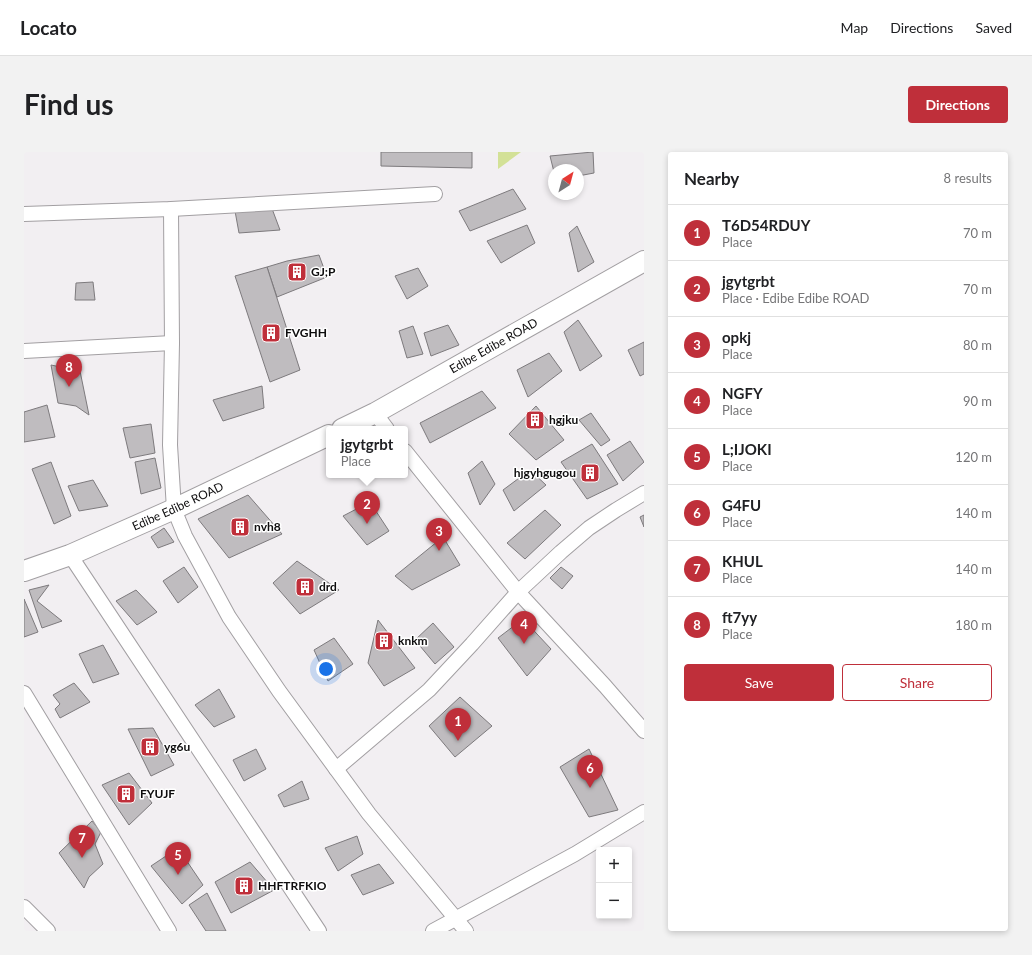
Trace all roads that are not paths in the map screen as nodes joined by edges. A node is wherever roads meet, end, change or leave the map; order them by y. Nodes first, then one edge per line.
1 (435, 194) dead end
2 (170, 209) junction
3 (24, 214) edge
4 (644, 261) edge
5 (172, 343) junction
6 (24, 351) edge
7 (375, 413) junction
8 (348, 426) edge
9 (385, 426) edge
10 (326, 436) edge
11 (408, 455) edge
12 (644, 493) edge
13 (174, 509) junction
14 (70, 554) junction
15 (24, 571) edge
16 (518, 592) junction
17 (24, 693) edge
18 (644, 731) edge
19 (336, 769) junction
20 (644, 812) edge
21 (24, 907) edge
22 (456, 919) junction
23 (48, 931) edge
24 (170, 931) edge
25 (319, 931) edge
26 (433, 931) edge
27 (466, 931) edge

1 - 2 street
2 - 3 street
2 - 5 street
4 - 7 main road, Edibe Edibe ROAD
5 - 6 street
5 - 13 street
7 - 8 main road, Edibe Edibe ROAD
7 - 9 street
10 - 13 main road, Edibe Edibe ROAD
11 - 16 street
12 - 16 street
13 - 14 main road, Edibe Edibe ROAD
13 - 19 street
14 - 15 main road, Edibe Edibe ROAD
14 - 25 street
16 - 18 street
16 - 19 street
17 - 24 street
19 - 22 street
20 - 22 street
21 - 23 street
22 - 26 street
22 - 27 street

